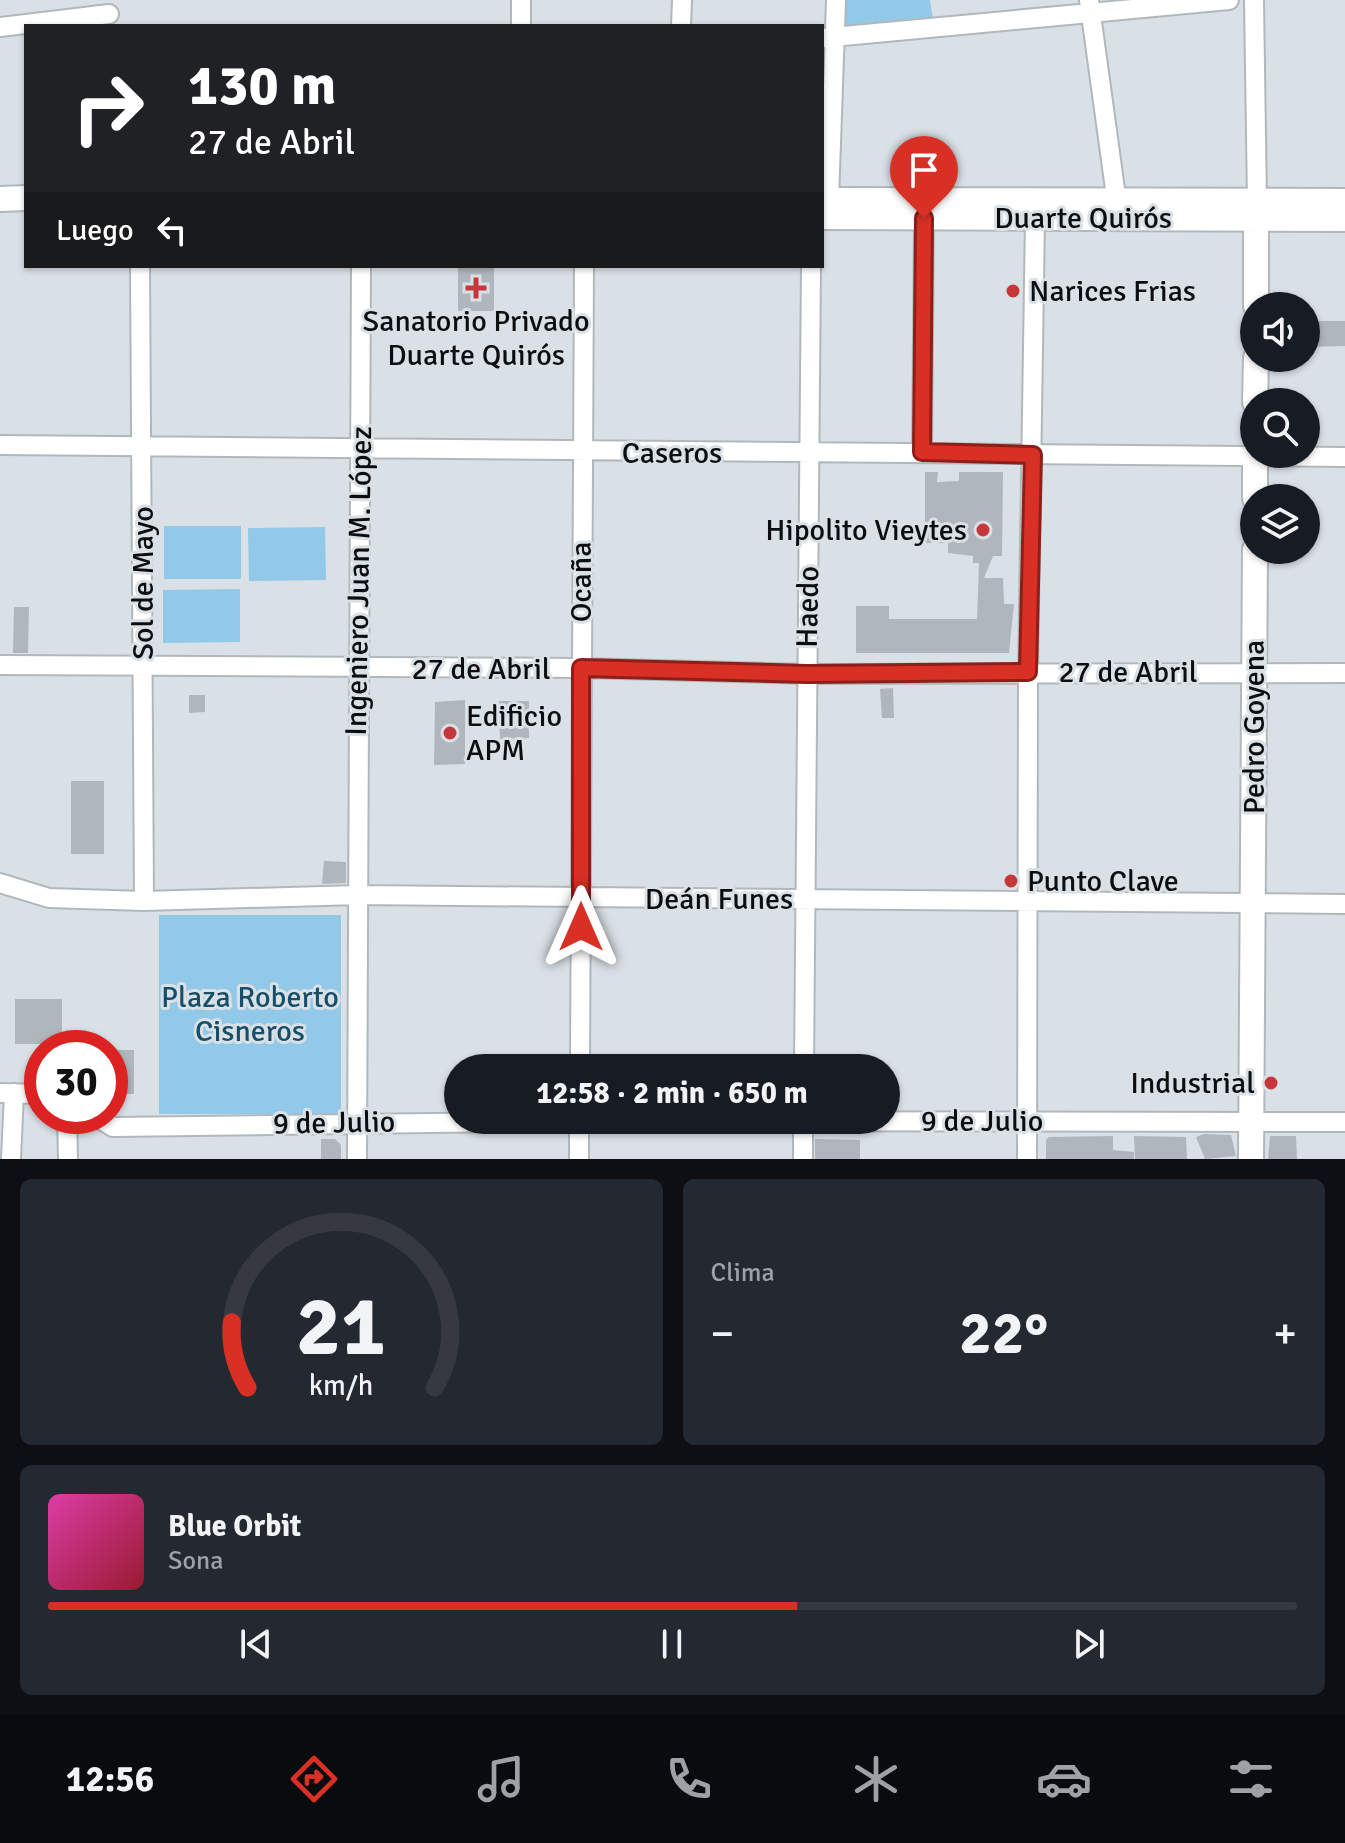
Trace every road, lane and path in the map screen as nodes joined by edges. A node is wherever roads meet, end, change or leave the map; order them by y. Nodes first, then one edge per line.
1 (521, 0) edge
2 (682, 0) edge
3 (836, 0) edge
4 (1229, 0) edge
5 (1254, 0) edge
6 (1090, 8) edge
7 (109, 13) edge
8 (521, 24) edge
9 (681, 24) edge
10 (0, 27) edge
11 (828, 38) edge
12 (24, 198) edge
13 (0, 199) edge
14 (1345, 201) edge
15 (824, 206) edge
16 (1033, 209) junction
17 (1118, 210) junction
18 (1256, 210) junction
19 (0, 212) edge
20 (24, 212) edge
21 (924, 218) junction
22 (1345, 219) edge
23 (140, 268) edge
24 (361, 268) edge
25 (584, 268) edge
26 (811, 268) edge
27 (1256, 292) edge
28 (0, 445) edge
29 (142, 446) junction
30 (360, 451) junction
31 (582, 452) junction
32 (922, 452) junction
33 (811, 454) junction
34 (1033, 455) junction
35 (1240, 455) edge
36 (1320, 456) edge
37 (1345, 457) edge
38 (1255, 564) edge
39 (0, 665) edge
40 (144, 667) junction
41 (581, 668) junction
42 (357, 670) junction
43 (1028, 672) junction
44 (1254, 672) junction
45 (1345, 673) edge
46 (807, 674) junction
47 (0, 883) edge
48 (358, 895) junction
49 (581, 898) junction
50 (808, 900) junction
51 (144, 901) junction
52 (1026, 902) junction
53 (1253, 904) junction
54 (1345, 904) edge
55 (580, 1054) edge
56 (804, 1054) edge
57 (7, 1093) edge
58 (900, 1120) edge
59 (444, 1121) edge
60 (1026, 1121) junction
61 (1251, 1121) junction
62 (357, 1122) junction
63 (1345, 1122) edge
64 (128, 1127) edge
65 (67, 1134) edge
66 (579, 1134) edge
67 (803, 1134) edge
68 (11, 1159) edge
69 (68, 1159) edge
70 (357, 1159) edge
71 (579, 1159) edge
72 (803, 1159) edge
73 (1027, 1159) edge
74 (1251, 1159) edge

1 - 8 street
2 - 9 street
3 - 11 street
4 - 6 street
5 - 18 street
6 - 11 street
6 - 17 street
7 - 10 street
11 - 15 street
12 - 13 main road
14 - 18 main road, Duarte Quirós
15 - 16 main road, Duarte Quirós
15 - 21 main road, Duarte Quirós
16 - 17 main road, Duarte Quirós
16 - 21 main road, Duarte Quirós
16 - 34 street
17 - 18 main road, Duarte Quirós
18 - 22 main road, Duarte Quirós
18 - 27 main road
19 - 20 main road
21 - 32 street
23 - 29 street, Sol de Mayo
24 - 30 street, Ingeniero Juan M. López
25 - 31 street, Ocaña
26 - 33 street, Haedo
28 - 29 street, Caseros
29 - 30 street, Caseros
29 - 40 street, Sol de Mayo
30 - 31 street, Caseros
30 - 42 street, Ingeniero Juan M. López
31 - 33 street, Caseros
31 - 41 street, Ocaña
32 - 33 street, Caseros
32 - 34 street, Caseros
33 - 46 street, Haedo
34 - 35 street, Caseros
34 - 43 street
36 - 37 street, Caseros
38 - 44 main road, Pedro Goyena
39 - 40 street, 27 de Abril
40 - 42 street, 27 de Abril
40 - 51 street, Sol de Mayo
41 - 42 street, 27 de Abril
41 - 46 street, 27 de Abril
41 - 49 street, Ocaña
42 - 48 street, Ingeniero Juan M. López
43 - 44 street, 27 de Abril
43 - 46 street, 27 de Abril
43 - 52 street
44 - 45 street, 27 de Abril
44 - 53 main road, Pedro Goyena
46 - 50 street, Haedo
47 - 51 street, Deán Funes
48 - 49 street, Deán Funes
48 - 51 street, Deán Funes
48 - 62 street, Ingeniero Juan M. López
49 - 50 street, Deán Funes
49 - 55 street, Ocaña
50 - 52 street, Deán Funes
50 - 56 street, Haedo
52 - 53 street, Deán Funes
52 - 60 street
53 - 54 street, Deán Funes
53 - 61 main road, Pedro Goyena
57 - 68 street
58 - 60 street, 9 de Julio
59 - 62 street, 9 de Julio
60 - 61 street, 9 de Julio
60 - 73 street
61 - 63 street, 9 de Julio
61 - 74 main road, Pedro Goyena
62 - 64 street, 9 de Julio
62 - 70 street, Ingeniero Juan M. López
65 - 69 street
66 - 71 street
67 - 72 street

